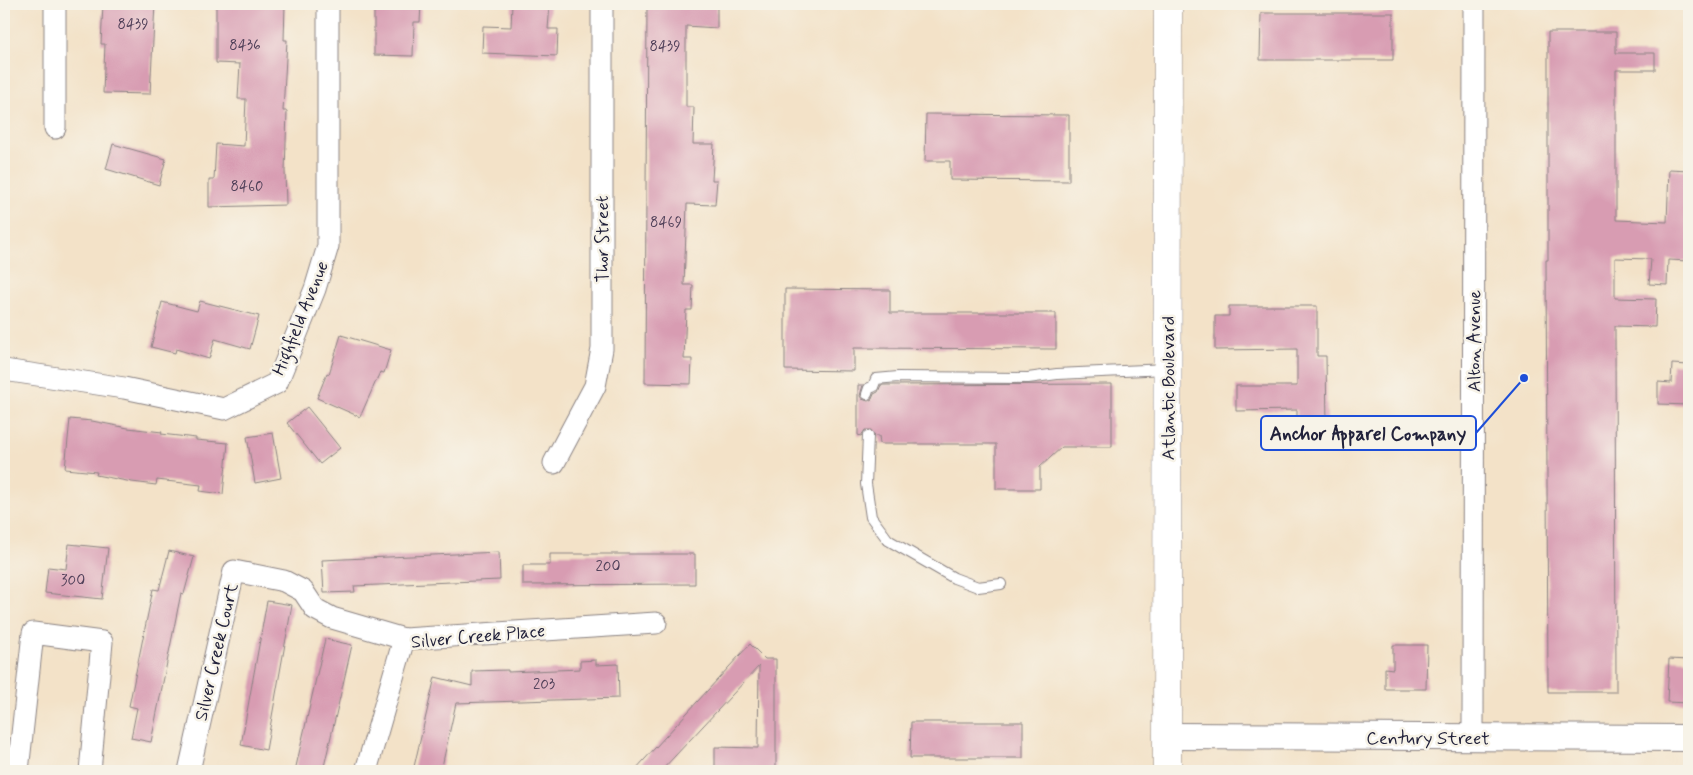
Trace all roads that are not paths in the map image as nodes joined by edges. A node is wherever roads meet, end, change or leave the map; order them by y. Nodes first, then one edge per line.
1 (56, 4) edge
2 (328, 4) edge
3 (602, 4) edge
4 (1168, 4) edge
5 (1474, 4) edge
6 (55, 128) dead end
7 (1168, 369) junction
8 (4, 370) edge
9 (867, 394) dead end
10 (868, 436) dead end
11 (554, 464) dead end
12 (1001, 584) dead end
13 (656, 623) dead end
14 (404, 639) junction
15 (1167, 736) junction
16 (1473, 738) junction
17 (1689, 738) edge
18 (18, 771) edge
19 (90, 771) edge
20 (189, 771) edge
21 (366, 771) edge
22 (1167, 771) edge

1 - 6 street
2 - 8 street, Highfield Avenue
3 - 11 street, Thor Street
4 - 7 main road, Atlantic Boulevard
5 - 16 street, Alton Avenue
7 - 9 lane
7 - 15 main road, Atlantic Boulevard
10 - 12 lane
13 - 14 street, Silver Creek Place
14 - 20 street, Silver Creek Court
14 - 21 street, Silver Creek Place
15 - 16 street, Century Street
15 - 22 main road, Atlantic Boulevard
16 - 17 street, Century Street
18 - 19 street

